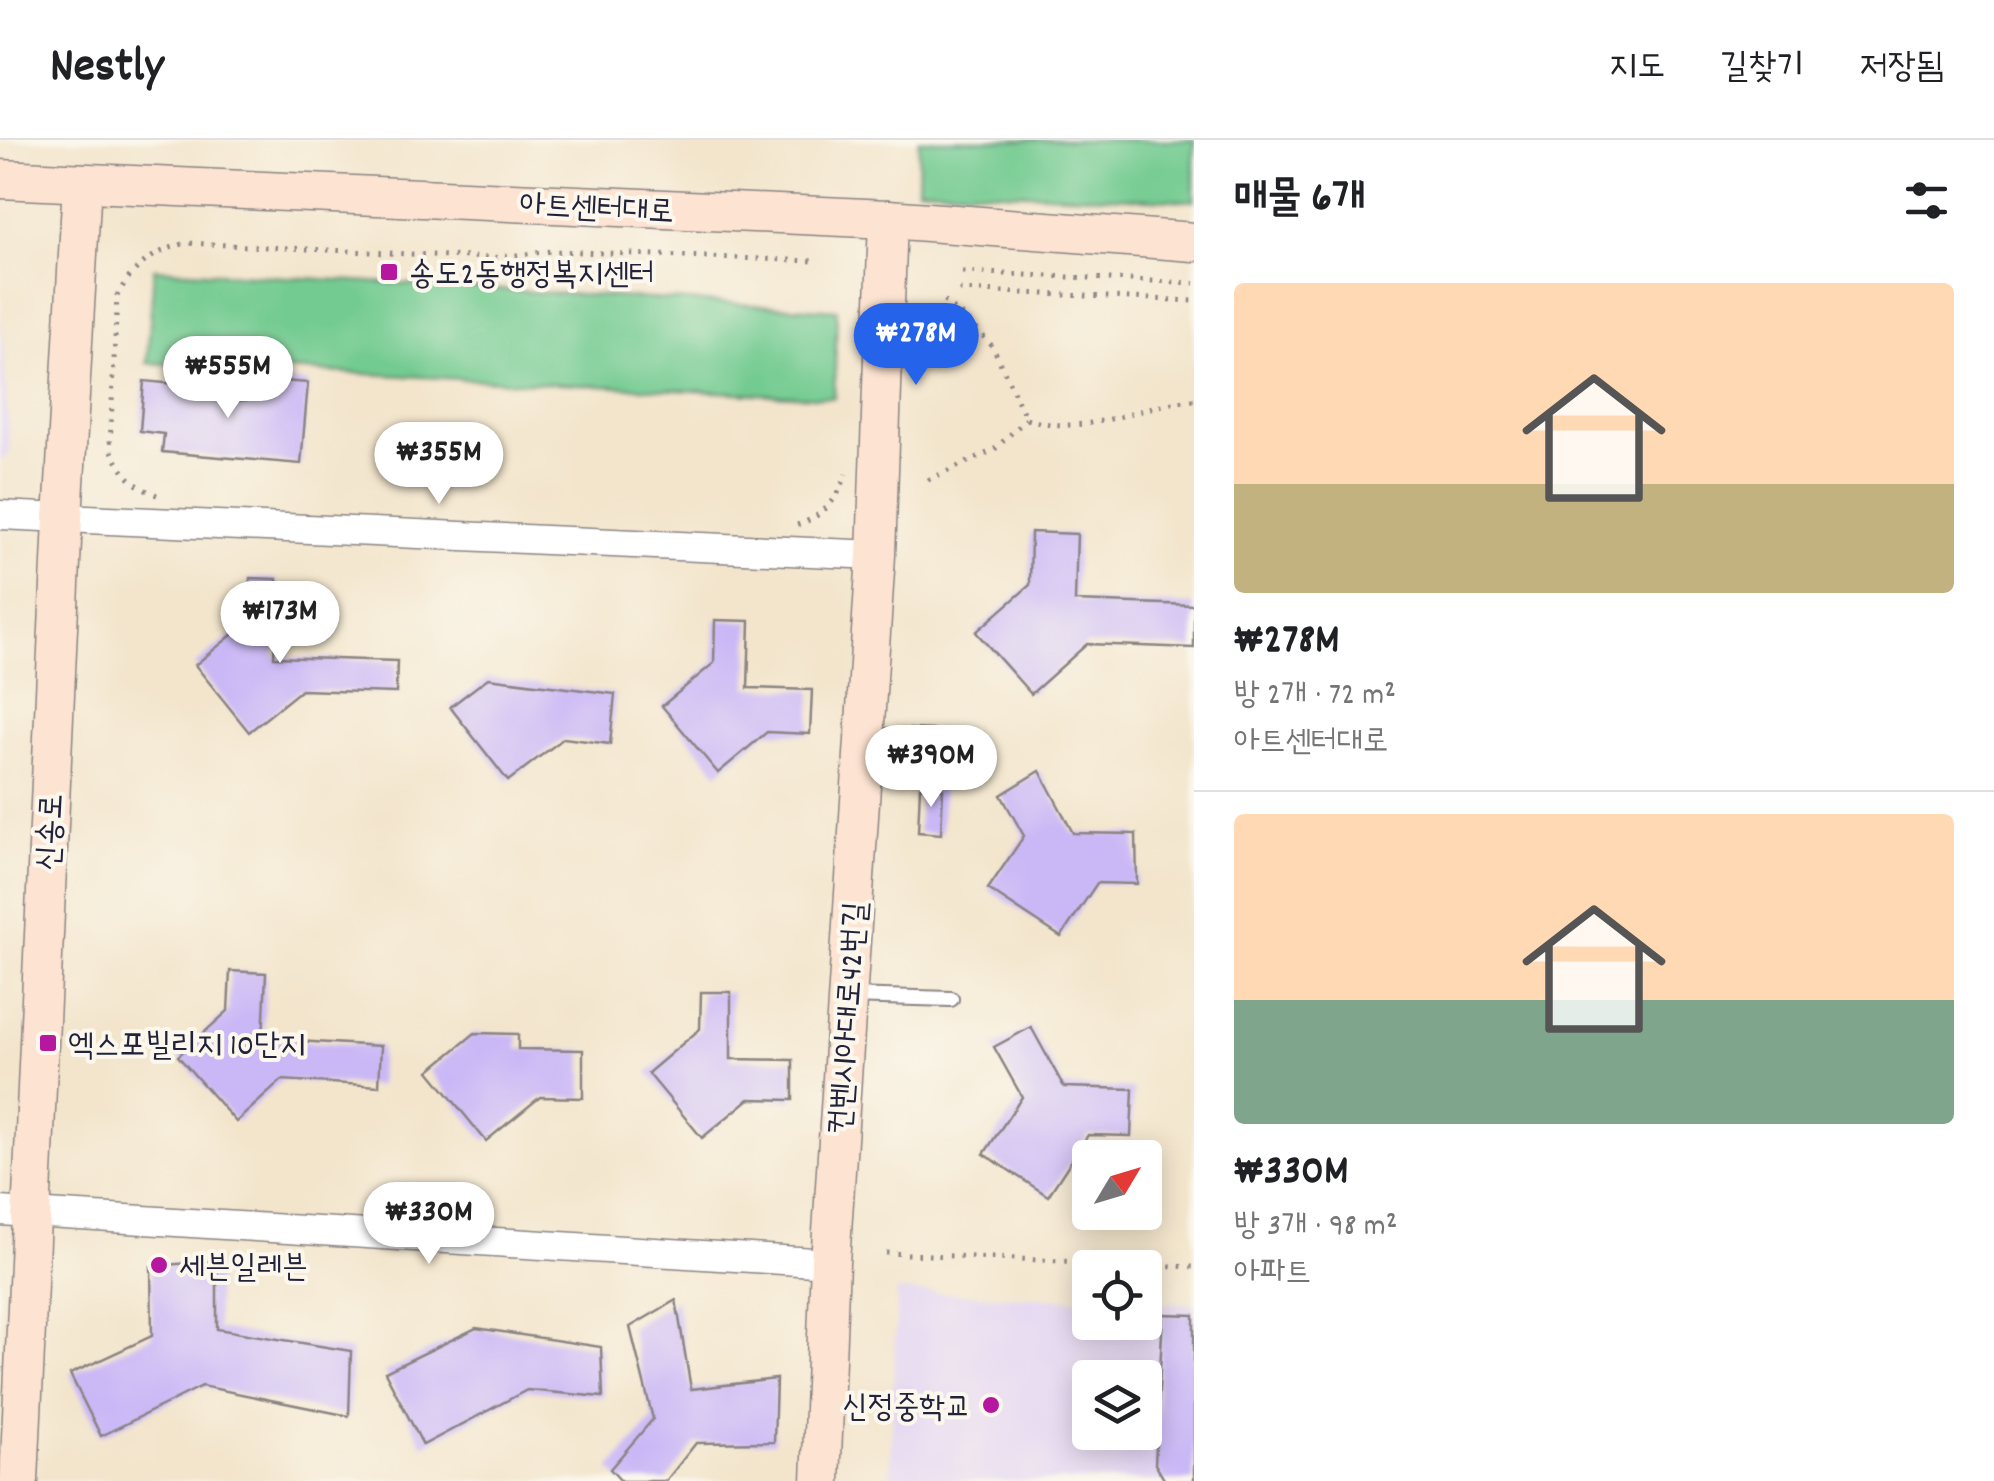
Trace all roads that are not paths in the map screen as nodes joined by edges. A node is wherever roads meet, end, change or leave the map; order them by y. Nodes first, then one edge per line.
1 (0, 179) edge
2 (82, 183) junction
3 (888, 219) junction
4 (1194, 242) edge
5 (0, 516) edge
6 (63, 519) junction
7 (876, 555) junction
8 (864, 734) junction
9 (962, 740) dead end
10 (848, 996) junction
11 (951, 999) dead end
12 (15, 1212) edge
13 (830, 1263) junction
14 (18, 1481) edge
15 (821, 1481) edge

1 - 2 street, 아트센터대로
2 - 3 street, 아트센터대로
2 - 6 street, 신송로
3 - 4 street, 아트센터대로
3 - 7 street, 컨벤시아대로42번길
5 - 6 street
6 - 7 street
6 - 12 street, 신송로
7 - 8 street, 컨벤시아대로42번길
8 - 9 lane
8 - 10 street, 컨벤시아대로42번길
10 - 11 lane
10 - 13 street, 컨벤시아대로42번길
12 - 13 street
12 - 14 street, 신송로
13 - 15 street, 컨벤시아대로42번길

